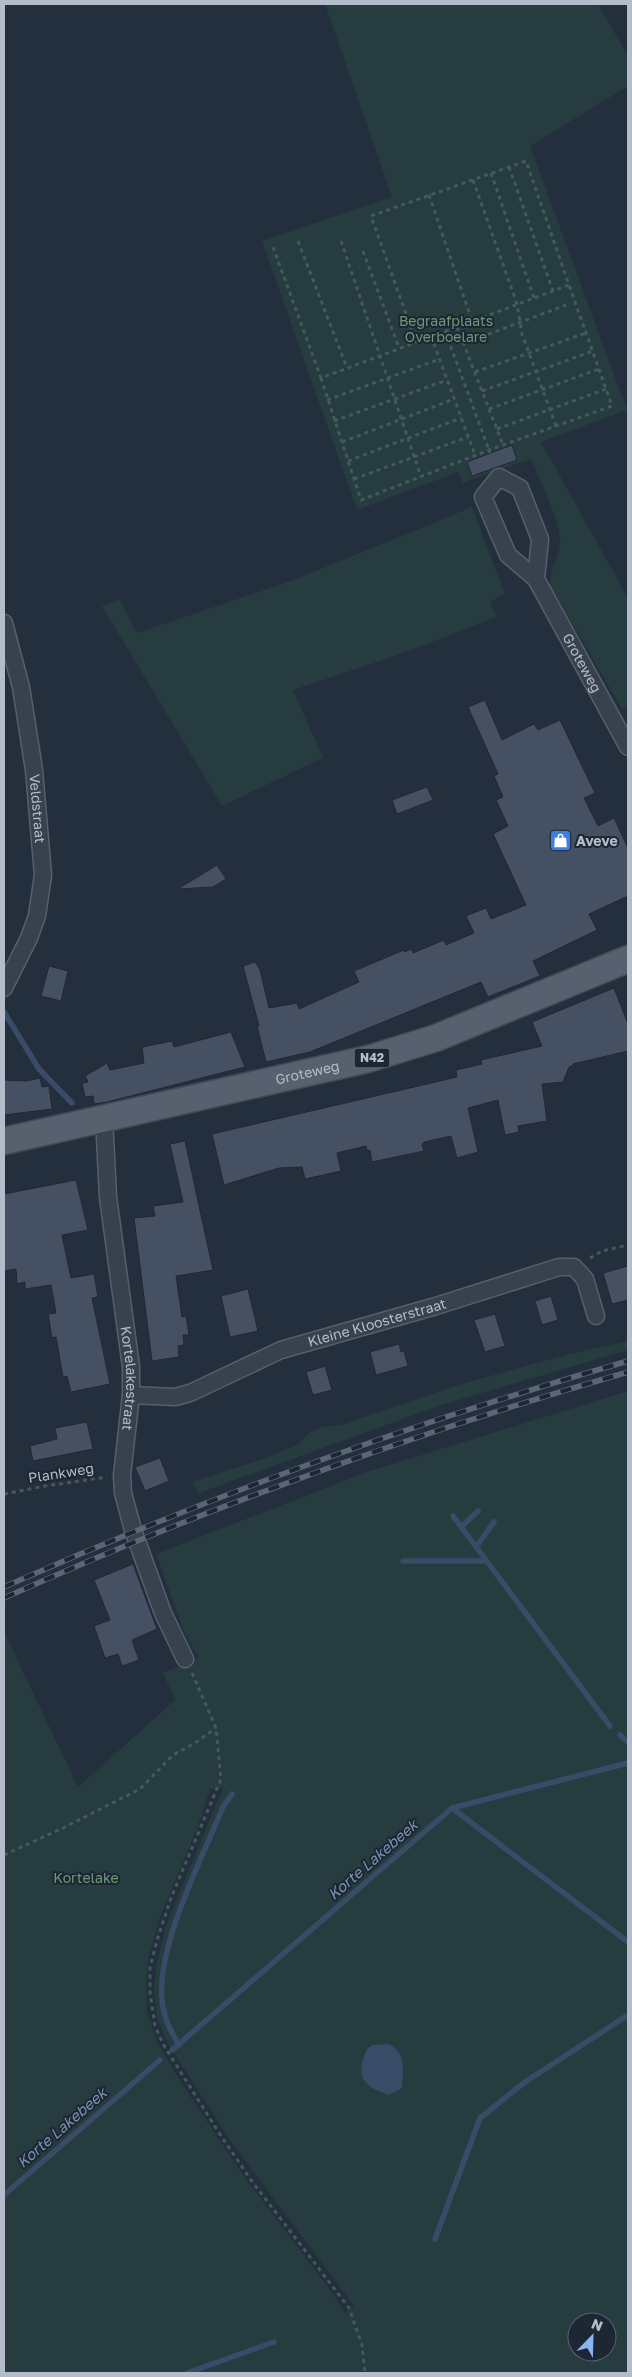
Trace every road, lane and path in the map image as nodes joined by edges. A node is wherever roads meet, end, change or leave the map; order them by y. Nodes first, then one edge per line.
1 (509, 167) junction
2 (491, 173) junction
3 (473, 180) junction
4 (429, 195) junction
5 (298, 241) dead end
6 (341, 241) dead end
7 (273, 247) dead end
8 (363, 251) dead end
9 (569, 284) junction
10 (553, 291) junction
11 (534, 298) junction
12 (516, 304) junction
13 (566, 305) dead end
14 (472, 321) junction
15 (520, 323) junction
16 (457, 327) junction
17 (445, 331) junction
18 (586, 333) junction
19 (431, 336) junction
20 (473, 340) dead end
21 (416, 342) junction
22 (399, 348) junction
23 (593, 351) junction
24 (529, 353) junction
25 (380, 356) junction
26 (440, 359) junction
27 (347, 368) junction
28 (599, 369) junction
29 (475, 372) junction
30 (536, 372) junction
31 (321, 378) junction
32 (387, 378) junction
33 (448, 380) junction
34 (606, 389) junction
35 (542, 390) junction
36 (482, 391) junction
37 (394, 399) junction
38 (454, 399) junction
39 (327, 400) junction
40 (489, 409) junction
41 (549, 410) junction
42 (461, 418) junction
43 (401, 420) junction
44 (334, 421) junction
45 (556, 426) junction
46 (497, 429) junction
47 (468, 437) junction
48 (408, 438) junction
49 (342, 442) junction
50 (503, 445) junction
51 (489, 452) junction
52 (475, 456) junction
53 (414, 457) junction
54 (348, 461) junction
55 (421, 477) junction
56 (354, 479) junction
57 (536, 579) junction
58 (4, 623) edge
59 (628, 746) edge
60 (628, 959) edge
61 (4, 988) edge
62 (104, 1118) junction
63 (4, 1141) edge
64 (628, 1244) edge
65 (574, 1267) junction
66 (596, 1316) dead end
67 (131, 1395) junction
68 (122, 1475) junction
69 (4, 1494) edge
70 (185, 1658) joint
71 (216, 1728) junction
72 (4, 1855) edge
73 (365, 2373) edge

1 - 2 path
1 - 9 path
1 - 10 path
2 - 3 path
2 - 11 path
3 - 4 path
3 - 12 path
4 - 14 path
4 - 21 path
5 - 27 path
6 - 25 path
7 - 31 path
8 - 22 path
9 - 10 path
9 - 18 path
10 - 11 path
11 - 12 path
12 - 14 path
12 - 15 path
13 - 15 path
14 - 16 path
15 - 20 path
15 - 24 path
16 - 17 path
16 - 29 path
17 - 19 path
17 - 51 path
18 - 23 path
18 - 24 path
19 - 21 path
19 - 26 path
21 - 22 path
22 - 25 path
23 - 28 path
23 - 30 path
24 - 29 path
24 - 30 path
25 - 27 path
25 - 32 path
26 - 32 path
26 - 33 path
27 - 31 path
28 - 34 path
28 - 35 path
29 - 36 path
30 - 35 path
30 - 36 path
31 - 39 path
32 - 37 path
32 - 39 path
33 - 37 path
33 - 38 path
34 - 41 path
34 - 45 path
35 - 40 path
35 - 41 path
36 - 40 path
37 - 43 path
37 - 44 path
38 - 42 path
38 - 43 path
39 - 44 path
40 - 46 path
41 - 45 path
41 - 46 path
42 - 47 path
42 - 48 path
43 - 48 path
43 - 49 path
44 - 49 path
45 - 50 path
46 - 50 path
47 - 52 path
47 - 53 path
48 - 53 path
48 - 54 path
49 - 54 path
50 - 51 path
51 - 52 path
52 - 55 path
53 - 55 path
53 - 56 path
54 - 56 path
55 - 56 path
57 - 57 street, Groteweg
57 - 59 street, Groteweg
58 - 61 street, Veldstraat
60 - 62 main road, Groteweg / N42
62 - 63 main road, Groteweg / N42
62 - 67 street, Kortelakestraat
64 - 65 path
65 - 66 street
65 - 67 street, Kleine Kloosterstraat
67 - 68 street, Kortelakestraat
68 - 69 path, Plankweg
68 - 70 street, Kortelakestraat
70 - 71 path
71 - 72 path
71 - 73 path

